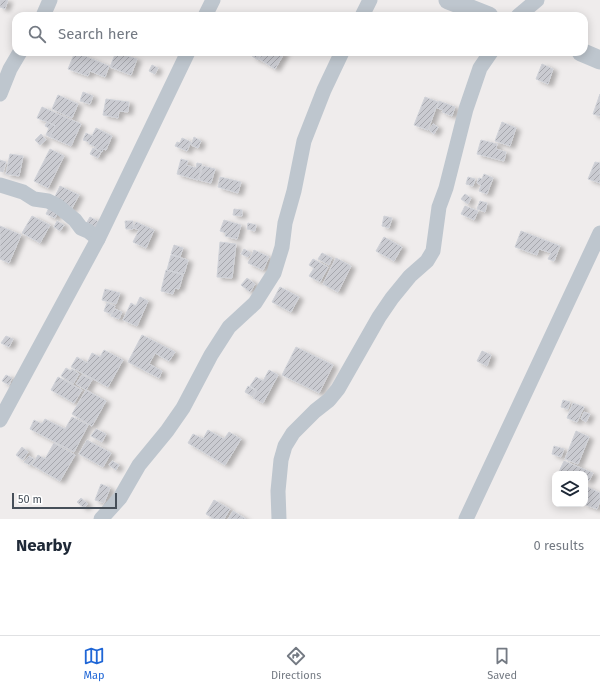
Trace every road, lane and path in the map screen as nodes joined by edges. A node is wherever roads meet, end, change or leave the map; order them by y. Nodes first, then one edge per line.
1 (50, 0) edge
2 (213, 0) edge
3 (370, 0) edge
4 (448, 0) edge
5 (537, 0) edge
6 (45, 12) edge
7 (207, 12) edge
8 (364, 12) edge
9 (479, 12) edge
10 (523, 12) edge
11 (588, 55) edge
12 (18, 56) edge
13 (186, 56) edge
14 (340, 56) edge
15 (488, 56) edge
16 (600, 60) edge
17 (0, 94) edge
18 (0, 185) edge
19 (600, 233) edge
20 (98, 239) junction
21 (0, 420) edge
22 (101, 519) edge
23 (278, 519) edge
24 (466, 519) edge

1 - 6 street
2 - 7 street
3 - 8 street
4 - 9 street
5 - 10 street
11 - 16 street
12 - 17 street
13 - 20 street
14 - 22 street
15 - 23 street
18 - 20 street
19 - 24 street
20 - 21 street

